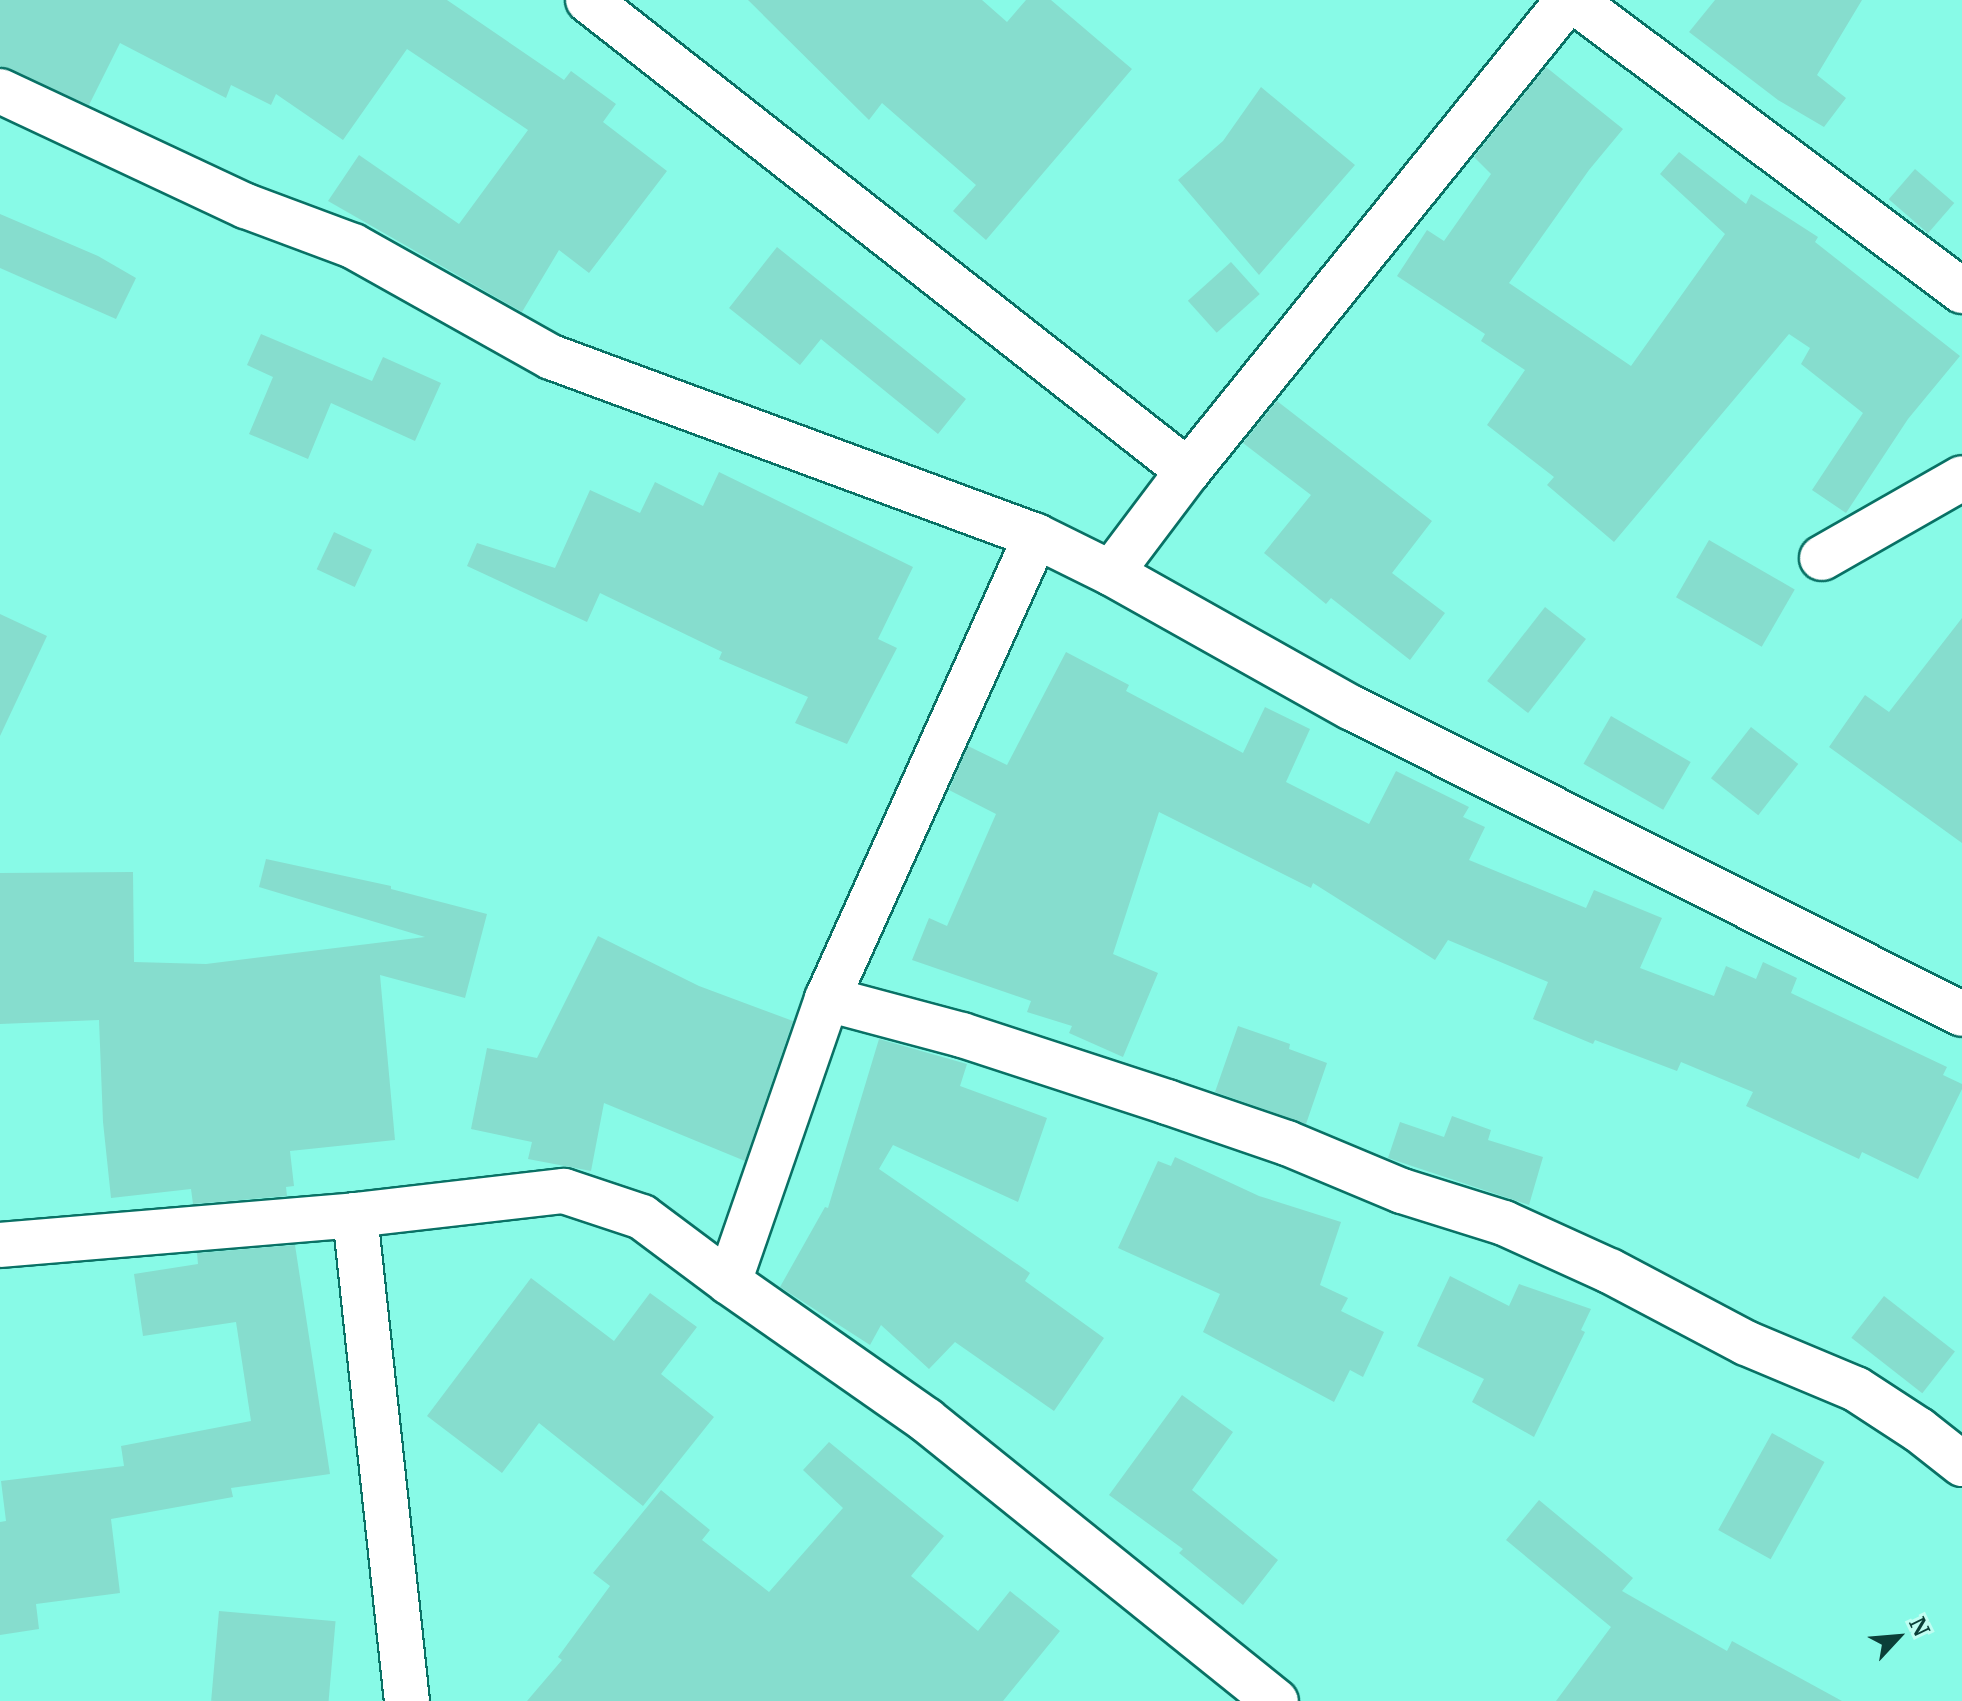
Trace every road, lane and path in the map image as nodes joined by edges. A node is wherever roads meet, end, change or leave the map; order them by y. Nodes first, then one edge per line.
1 (588, 0) edge
2 (1571, 0) edge
3 (0, 91) edge
4 (1962, 291) edge
5 (1188, 471) junction
6 (1962, 478) edge
7 (1036, 536) junction
8 (1822, 558) dead end
9 (1111, 573) junction
10 (827, 999) junction
11 (1962, 1014) edge
12 (355, 1215) junction
13 (0, 1245) edge
14 (729, 1282) junction
15 (1962, 1464) edge
16 (407, 1701) edge
17 (1276, 1701) edge

1 - 5 street
2 - 4 street
2 - 5 street
3 - 7 street
5 - 9 street
6 - 8 street
7 - 9 street
7 - 10 street
9 - 11 street
10 - 14 street
10 - 15 street
12 - 13 street
12 - 14 street
12 - 16 street
14 - 17 street

